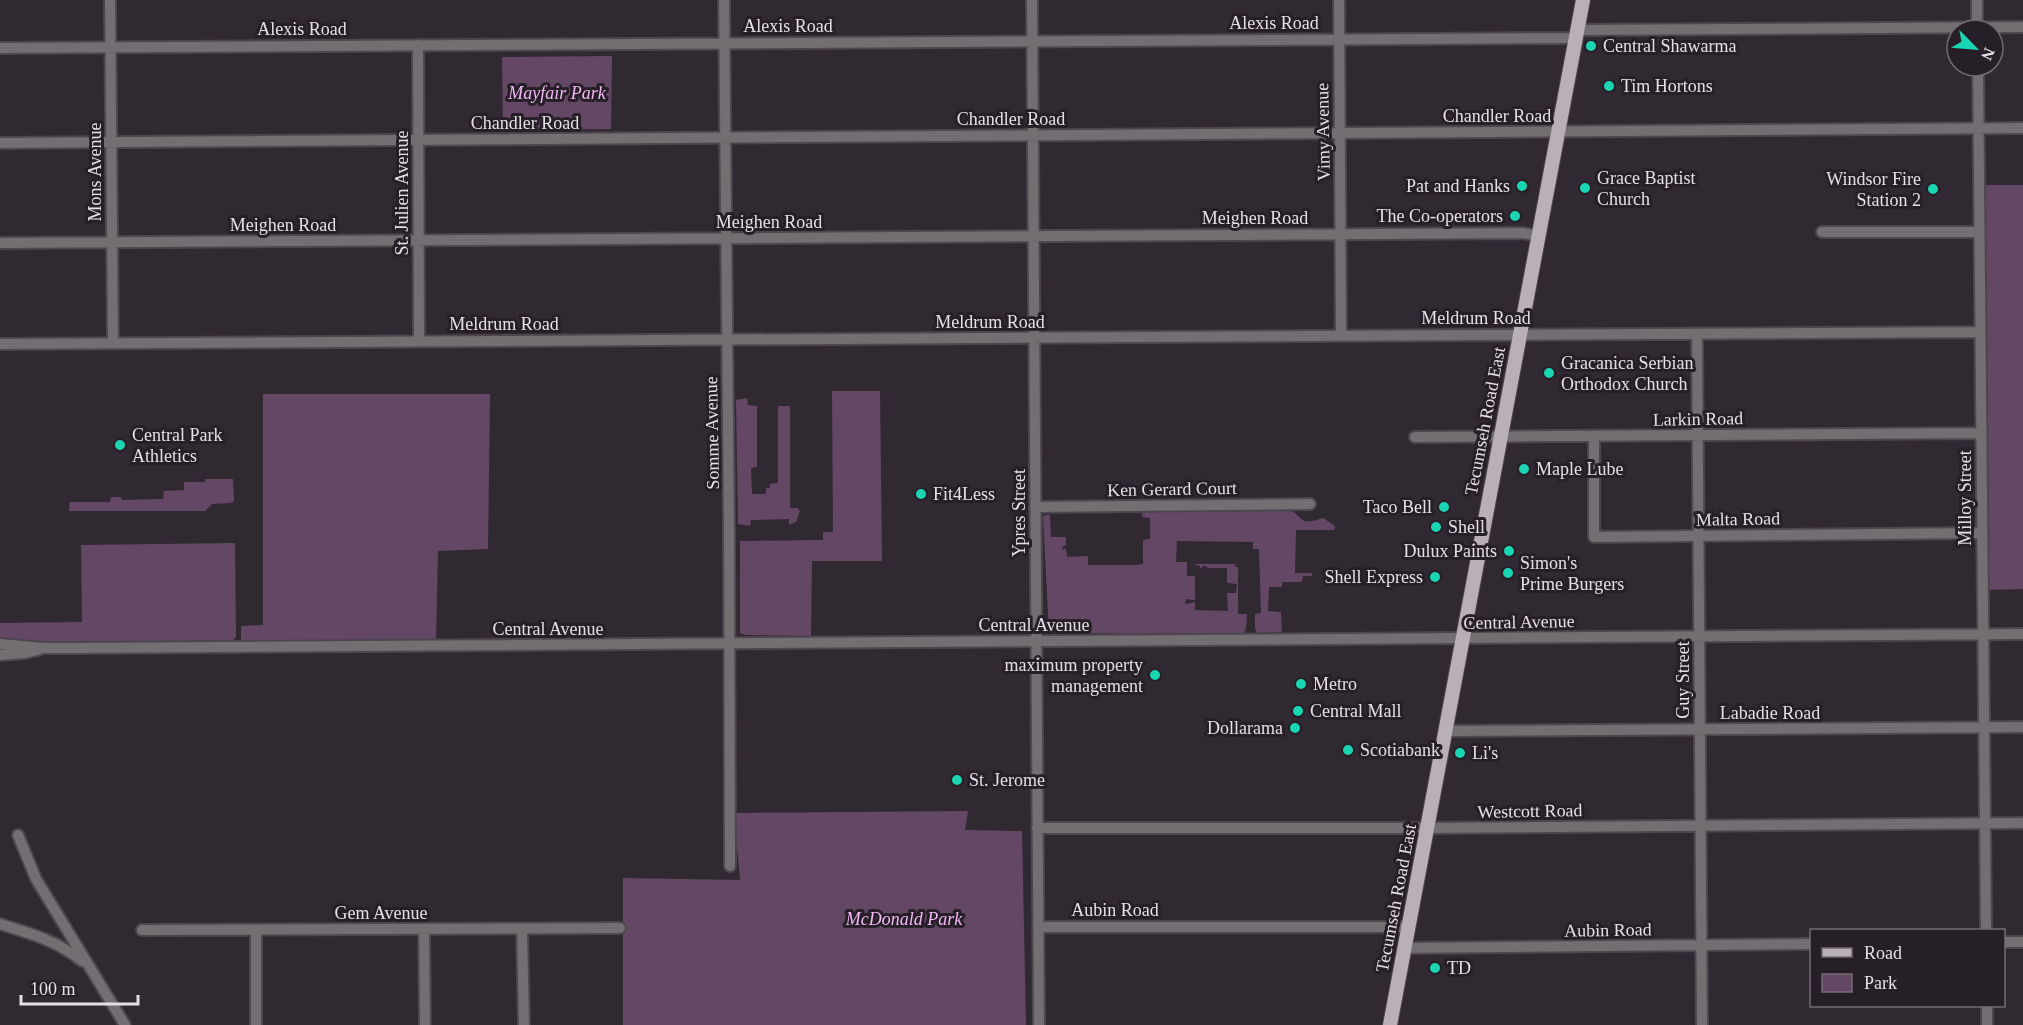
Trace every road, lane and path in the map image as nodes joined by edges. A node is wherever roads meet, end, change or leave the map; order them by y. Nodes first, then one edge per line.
1 (111, 0) edge
2 (724, 0) edge
3 (1032, 0) edge
4 (1339, 0) edge
5 (1582, 0) edge
6 (1977, 0) edge
7 (1977, 18) edge
8 (2005, 27) edge
9 (2023, 27) edge
10 (1945, 28) edge
11 (1576, 34) junction
12 (1339, 39) junction
13 (1032, 41) junction
14 (724, 43) junction
15 (418, 45) junction
16 (110, 47) junction
17 (0, 48) edge
18 (1978, 78) edge
19 (1978, 128) junction
20 (2023, 128) edge
21 (1557, 132) junction
22 (1340, 134) junction
23 (1032, 136) junction
24 (725, 138) junction
25 (418, 140) junction
26 (111, 142) junction
27 (0, 143) edge
28 (1822, 232) dead end
29 (1979, 232) junction
30 (1341, 234) junction
31 (1033, 236) junction
32 (1538, 236) junction
33 (726, 238) junction
34 (418, 240) junction
35 (112, 242) junction
36 (0, 243) edge
37 (1980, 332) junction
38 (1697, 334) junction
39 (1341, 335) junction
40 (1519, 335) junction
41 (1034, 338) junction
42 (727, 340) junction
43 (419, 341) junction
44 (113, 343) junction
45 (0, 344) edge
46 (1981, 433) junction
47 (1698, 435) junction
48 (1594, 436) junction
49 (1415, 437) dead end
50 (1500, 438) junction
51 (1310, 504) dead end
52 (1035, 507) junction
53 (1982, 533) junction
54 (1698, 536) junction
55 (2023, 634) edge
56 (1983, 635) junction
57 (1699, 637) junction
58 (1462, 639) junction
59 (1036, 642) junction
60 (0, 644) edge
61 (728, 644) junction
62 (44, 648) junction
63 (0, 655) edge
64 (2023, 727) edge
65 (1984, 728) junction
66 (1700, 730) junction
67 (1445, 731) junction
68 (1985, 823) junction
69 (2023, 823) edge
70 (1701, 826) junction
71 (1037, 828) junction
72 (1427, 828) junction
73 (18, 835) dead end
74 (730, 866) dead end
75 (0, 924) edge
76 (1038, 927) junction
77 (1409, 927) junction
78 (620, 928) dead end
79 (424, 929) junction
80 (522, 929) junction
81 (1986, 929) edge
82 (142, 930) dead end
83 (256, 930) junction
84 (2005, 942) edge
85 (2023, 942) edge
86 (1810, 944) edge
87 (1702, 945) junction
88 (1405, 948) junction
89 (89, 967) junction
90 (1987, 1007) edge
91 (125, 1025) edge
92 (256, 1025) edge
93 (425, 1025) edge
94 (524, 1025) edge
95 (1039, 1025) edge
96 (1390, 1025) edge
97 (1702, 1025) edge
98 (1987, 1025) edge

1 - 16 street, Mons Avenue
2 - 14 street, Somme Avenue
3 - 13 street, Ypres Street
4 - 12 street, Vimy Avenue
5 - 11 main road, Tecumseh Road East
6 - 7 street
8 - 9 street, Alexis Road
10 - 11 street, Alexis Road
11 - 12 street, Alexis Road
11 - 21 main road, Tecumseh Road East
12 - 13 street, Alexis Road
12 - 22 street, Vimy Avenue
13 - 14 street, Alexis Road
13 - 23 street, Ypres Street
14 - 15 street, Alexis Road
14 - 24 street, Somme Avenue
15 - 16 street, Alexis Road
15 - 25 street, St. Julien Avenue
16 - 17 street, Alexis Road
16 - 26 street, Mons Avenue
18 - 19 street, Milloy Street
19 - 20 street, Chandler Road
19 - 21 street, Chandler Road
19 - 29 street, Milloy Street
21 - 22 street, Chandler Road
21 - 32 main road, Tecumseh Road East
22 - 23 street, Chandler Road
22 - 30 street, Vimy Avenue
23 - 24 street, Chandler Road
23 - 31 street, Ypres Street
24 - 25 street, Chandler Road
24 - 33 street, Somme Avenue
25 - 26 street, Chandler Road
25 - 34 street, St. Julien Avenue
26 - 27 street, Chandler Road
26 - 35 street, Mons Avenue
28 - 29 street
29 - 37 street, Milloy Street
30 - 31 street, Meighen Road
30 - 32 street, Meighen Road
30 - 39 street, Vimy Avenue
31 - 33 street, Meighen Road
31 - 41 street, Ypres Street
32 - 40 main road, Tecumseh Road East
33 - 34 street, Meighen Road
33 - 42 street, Somme Avenue
34 - 35 street, Meighen Road
34 - 43 street, St. Julien Avenue
35 - 36 street, Meighen Road
35 - 44 street, Mons Avenue
37 - 38 street, Meldrum Road
37 - 46 street, Milloy Street
38 - 40 street, Meldrum Road
38 - 47 street, Guy Street
39 - 40 street, Meldrum Road
39 - 41 street, Meldrum Road
40 - 50 main road, Tecumseh Road East
41 - 42 street, Meldrum Road
41 - 52 street, Ypres Street
42 - 43 street, Meldrum Road
42 - 61 street, Somme Avenue
43 - 44 street, Meldrum Road
44 - 45 street, Meldrum Road
46 - 47 street, Larkin Road
46 - 53 street, Milloy Street
47 - 48 street, Larkin Road
47 - 54 street, Guy Street
48 - 50 street, Larkin Road
48 - 54 street, Malta Road
49 - 50 street, Larkin Road
50 - 58 main road, Tecumseh Road East
51 - 52 street, Ken Gerard Court
52 - 59 street, Ypres Street
53 - 54 street, Malta Road
53 - 56 street, Milloy Street
54 - 57 street, Guy Street
55 - 56 street, Central Avenue
56 - 57 street, Central Avenue
56 - 65 street, Milloy Street
57 - 58 street, Central Avenue
57 - 66 street, Guy Street
58 - 59 street, Central Avenue
58 - 67 main road, Tecumseh Road East
59 - 61 street, Central Avenue
59 - 71 street, Ypres Street
60 - 62 street, Central Avenue
61 - 62 street, Central Avenue
61 - 74 street, Somme Avenue
62 - 63 street, Central Avenue
64 - 65 street, Labadie Road
65 - 66 street, Labadie Road
65 - 68 street, Milloy Street
66 - 67 street, Labadie Road
66 - 70 street, Guy Street
67 - 72 main road, Tecumseh Road East
68 - 69 street, Westcott Road
68 - 70 street, Westcott Road
68 - 81 street, Milloy Street
70 - 72 street, Westcott Road
70 - 87 street, Guy Street
71 - 72 street, Westcott Road
71 - 76 street, Ypres Street
72 - 77 main road, Tecumseh Road East
73 - 89 street
75 - 89 street
76 - 77 street, Aubin Road
76 - 95 street, Ypres Street
77 - 88 main road, Tecumseh Road East
78 - 80 street, Gem Avenue
79 - 80 street, Gem Avenue
79 - 83 street, Gem Avenue
79 - 93 street
80 - 94 street
82 - 83 street, Gem Avenue
83 - 92 street
84 - 85 street
86 - 87 street, Aubin Road
87 - 88 street, Aubin Road
87 - 97 street, Guy Street
88 - 96 main road, Tecumseh Road East
89 - 91 street
90 - 98 street

